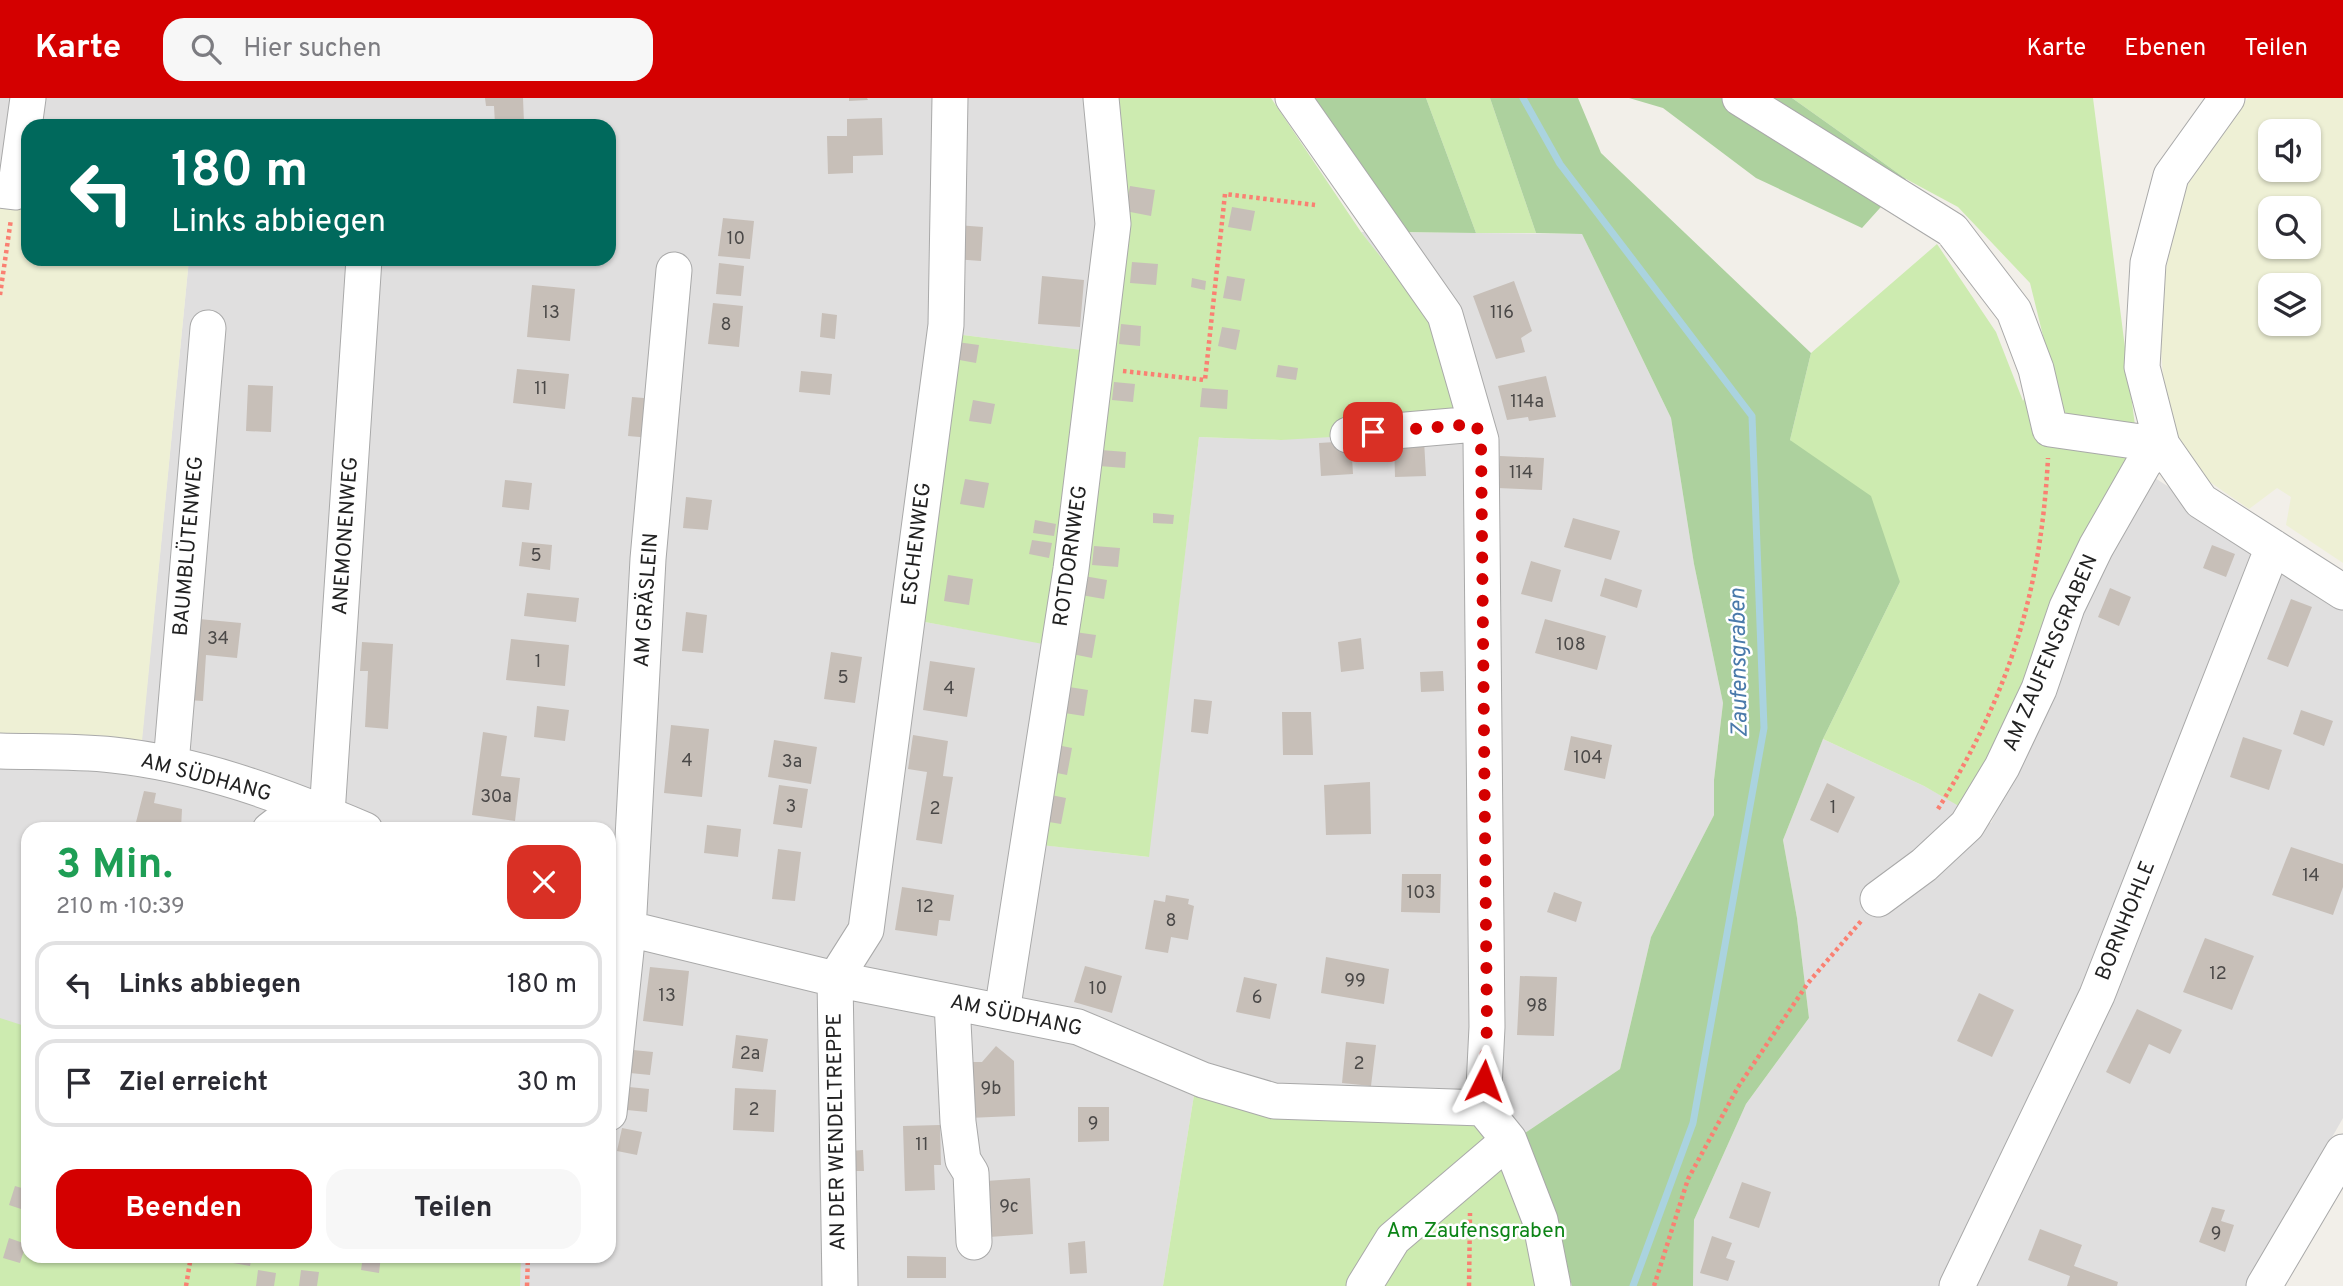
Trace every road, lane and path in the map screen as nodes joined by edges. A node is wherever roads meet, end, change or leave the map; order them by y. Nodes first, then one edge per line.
1 (28, 98) edge
2 (950, 98) edge
3 (1101, 98) edge
4 (1293, 98) edge
5 (1740, 98) edge
6 (2227, 98) edge
7 (23, 119) edge
8 (21, 129) edge
9 (7, 191) edge
10 (1315, 205) dead end
11 (363, 266) edge
12 (674, 270) dead end
13 (0, 295) edge
14 (208, 328) dead end
15 (1096, 368) junction
16 (1476, 424) junction
17 (1348, 435) dead end
18 (2162, 445) junction
19 (2273, 547) junction
20 (2343, 592) edge
21 (0, 751) edge
22 (171, 764) junction
23 (314, 810) junction
24 (288, 822) edge
25 (345, 822) edge
26 (1878, 899) dead end
27 (619, 927) edge
28 (835, 979) junction
29 (616, 983) edge
30 (952, 1002) junction
31 (1002, 1012) junction
32 (1483, 1108) junction
33 (1509, 1139) junction
34 (2343, 1152) edge
35 (1470, 1173) junction
36 (974, 1242) dead end
37 (190, 1263) edge
38 (528, 1263) edge
39 (186, 1286) edge
40 (527, 1286) edge
41 (840, 1286) edge
42 (1364, 1286) edge
43 (1469, 1286) edge
44 (1553, 1286) edge
45 (1957, 1286) edge
46 (2264, 1286) edge

1 - 7 street
2 - 28 street, ESCHENWEG
3 - 15 street, ROTDORNWEG
4 - 16 street
5 - 18 street
6 - 18 street
8 - 9 street
9 - 13 path
10 - 15 path
11 - 23 street, ANEMONENWEG
12 - 27 street, AM GRÄSLEIN
14 - 22 street, BAUMBLÜTENWEG
15 - 31 street, ROTDORNWEG
16 - 17 street
16 - 32 street
18 - 19 street
18 - 26 street, AM ZAUFENSGRABEN
19 - 20 street
19 - 45 street, BORNHOHLE
21 - 22 street, AM SÜDHANG
22 - 23 street, AM SÜDHANG
23 - 24 street
23 - 25 street, AM SÜDHANG
27 - 28 street, AM SÜDHANG
27 - 29 street
28 - 30 street, AM SÜDHANG
28 - 41 street, AN DER WENDELTREPPE
30 - 31 street, AM SÜDHANG
30 - 36 street
31 - 32 street, AM SÜDHANG
32 - 33 street
33 - 35 street
33 - 44 street
34 - 46 street
35 - 42 street
35 - 43 path
37 - 39 path
38 - 40 path

